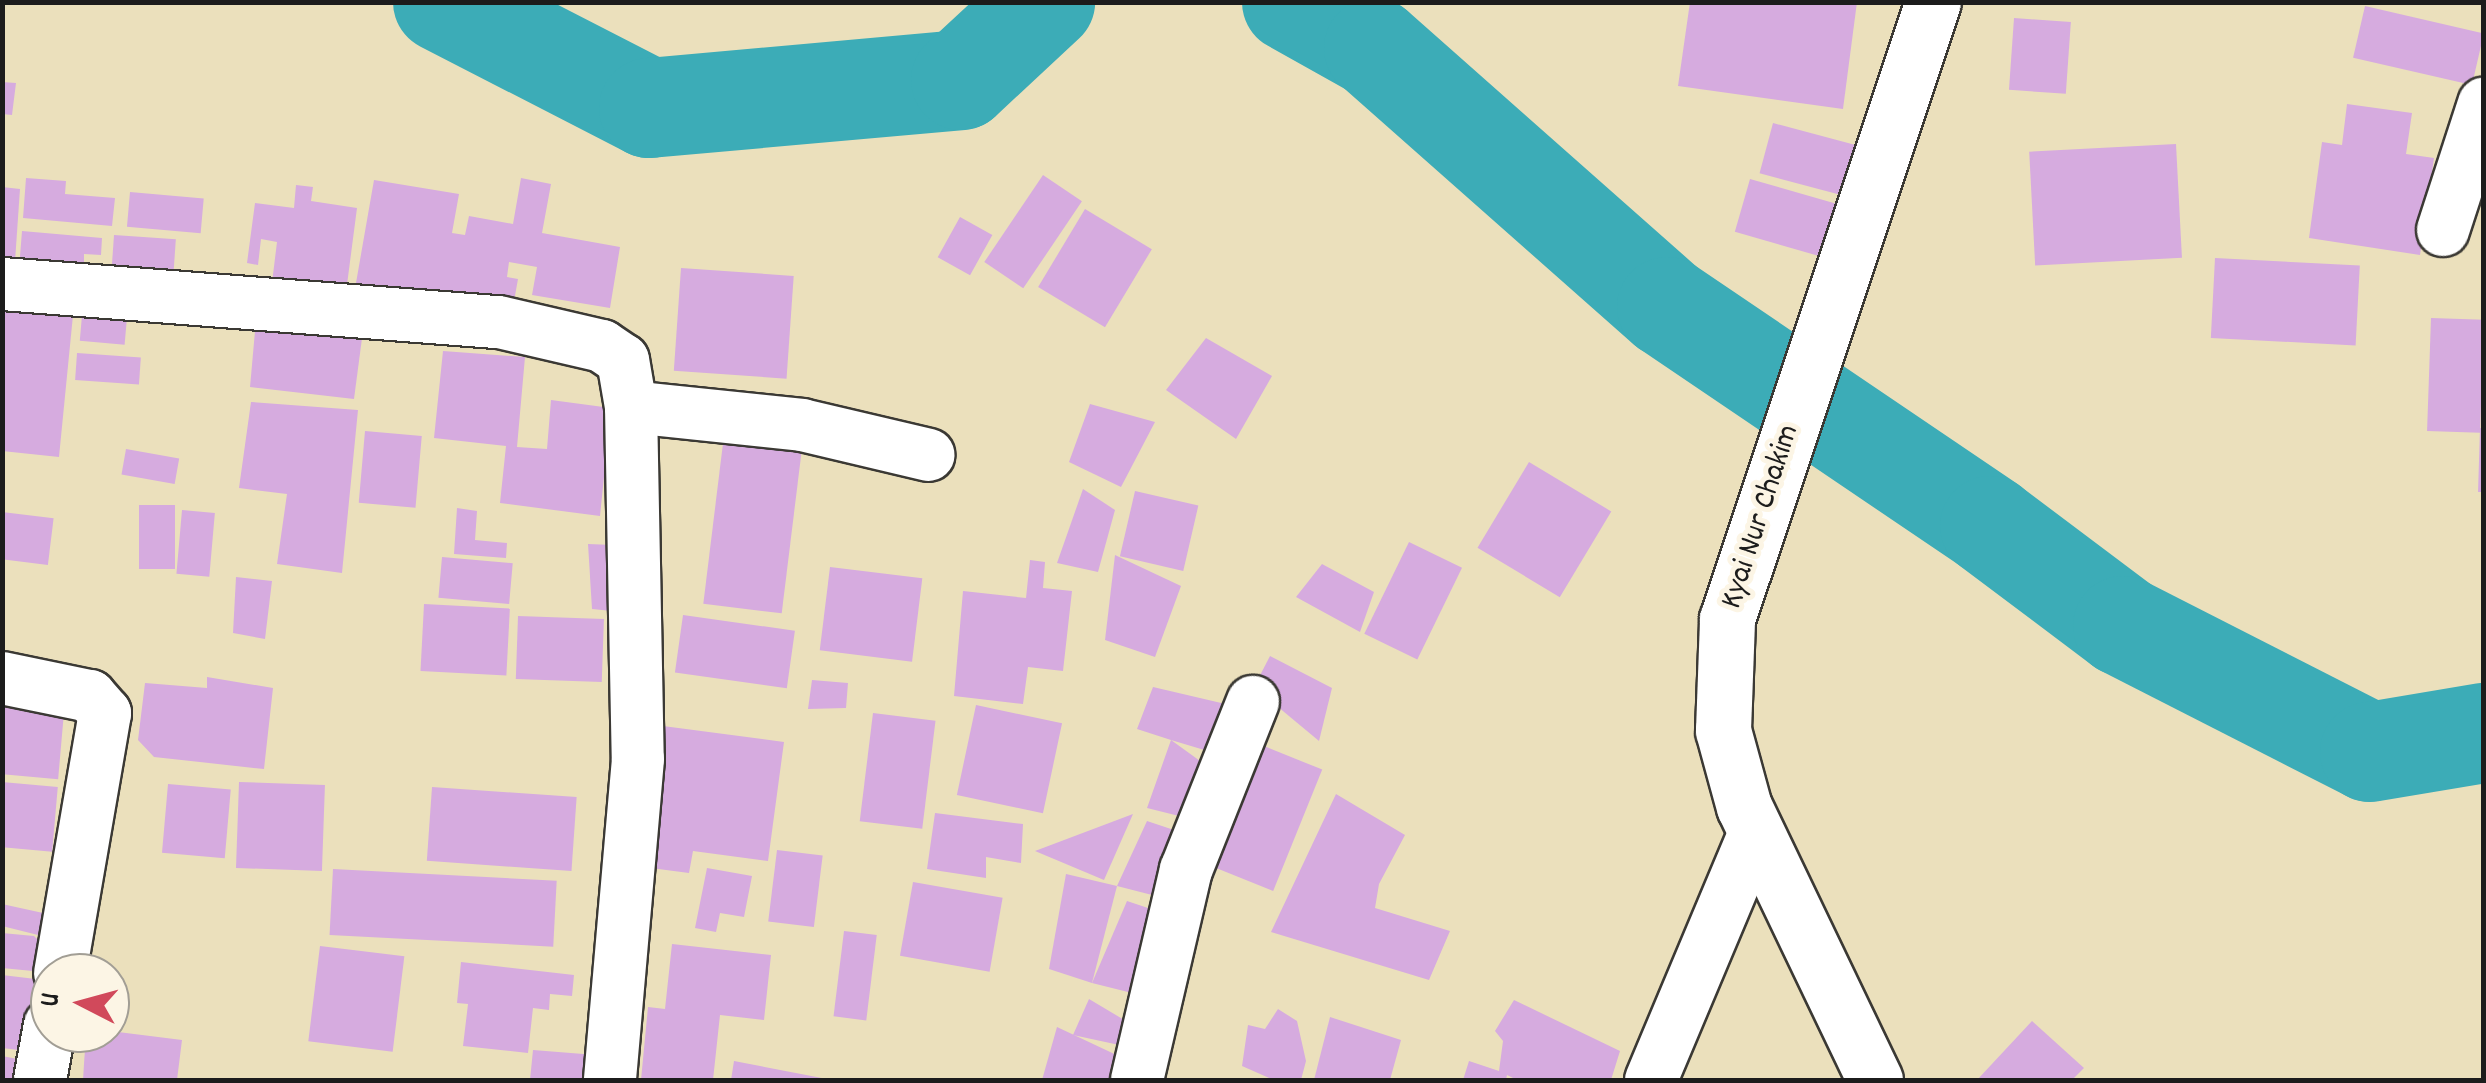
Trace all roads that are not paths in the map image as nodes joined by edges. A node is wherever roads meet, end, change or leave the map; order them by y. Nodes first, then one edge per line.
1 (1933, 2) edge
2 (2484, 104) edge
3 (2444, 230) dead end
4 (2, 284) edge
5 (631, 407) junction
6 (929, 455) dead end
7 (2, 678) edge
8 (1253, 702) dead end
9 (1755, 833) junction
10 (63, 953) edge
11 (45, 1053) edge
12 (40, 1080) edge
13 (610, 1080) edge
14 (1137, 1080) edge
15 (1651, 1080) edge
16 (1875, 1080) edge

1 - 9 street, Kyai Nur Chakim
2 - 3 street
4 - 5 street
5 - 6 street
5 - 13 street
7 - 10 street
8 - 14 street
9 - 15 street
9 - 16 street, Kyai Nur Chakim
11 - 12 street

